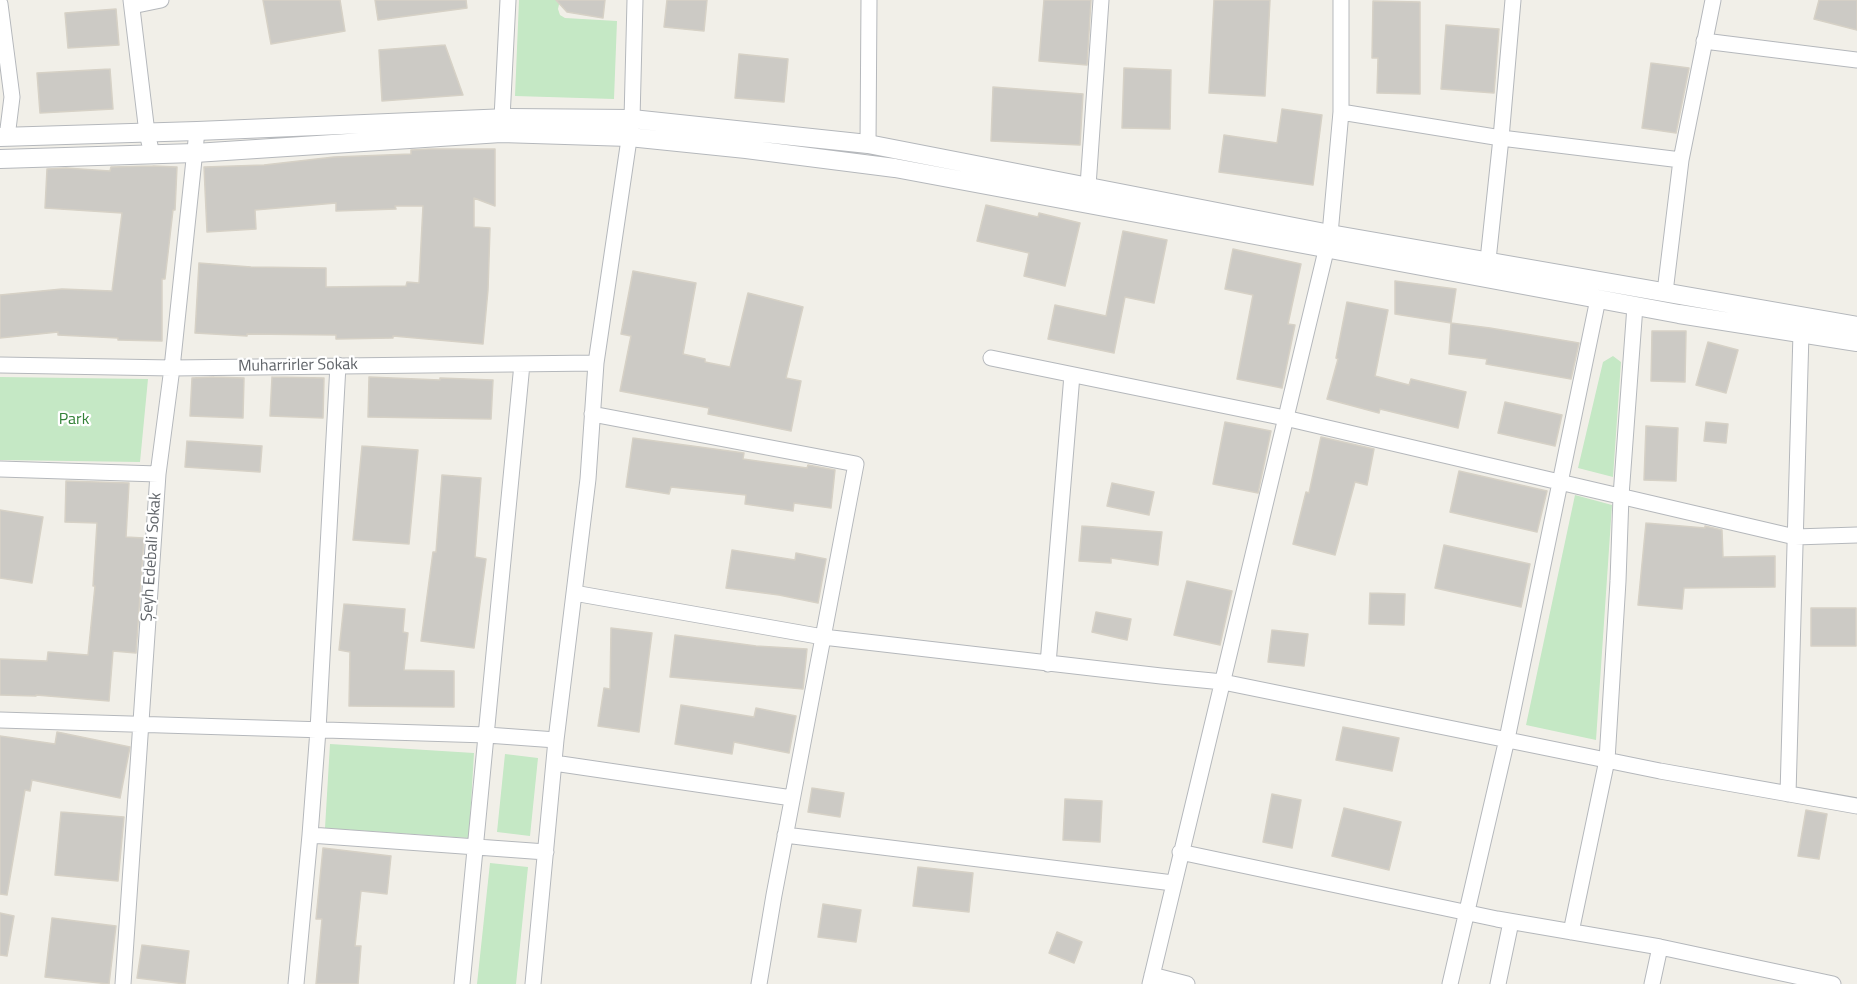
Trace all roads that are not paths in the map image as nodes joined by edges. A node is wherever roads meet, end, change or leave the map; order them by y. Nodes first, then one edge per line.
1 (161, 0) edge
2 (508, 0) edge
3 (635, 0) edge
4 (868, 0) edge
5 (1101, 0) edge
6 (1341, 0) edge
7 (1513, 0) edge
8 (1713, 0) edge
9 (132, 3) edge
10 (0, 4) edge
11 (1704, 41) junction
12 (1857, 60) edge
13 (1341, 112) junction
14 (502, 118) junction
15 (631, 128) junction
16 (197, 131) junction
17 (147, 133) junction
18 (4, 137) edge
19 (1502, 138) junction
20 (868, 144) junction
21 (195, 153) junction
22 (152, 154) junction
23 (0, 159) edge
24 (1681, 160) junction
25 (1089, 186) junction
26 (1328, 241) junction
27 (1488, 261) junction
28 (1665, 292) junction
29 (1598, 299) junction
30 (1635, 306) junction
31 (1857, 327) edge
32 (1801, 333) junction
33 (1857, 342) edge
34 (991, 358) dead end
35 (596, 363) junction
36 (522, 364) junction
37 (0, 365) edge
38 (338, 365) junction
39 (172, 368) junction
40 (1072, 375) junction
41 (592, 414) junction
42 (1285, 418) junction
43 (0, 469) edge
44 (158, 474) junction
45 (1559, 483) junction
46 (1621, 496) junction
47 (1857, 535) edge
48 (1795, 537) junction
49 (574, 593) junction
50 (823, 638) junction
51 (1048, 664) junction
52 (1222, 682) junction
53 (0, 720) edge
54 (140, 725) junction
55 (318, 730) junction
56 (487, 735) junction
57 (1507, 739) junction
58 (556, 740) junction
59 (1607, 760) junction
60 (554, 763) junction
61 (1788, 794) junction
62 (792, 798) junction
63 (1857, 806) edge
64 (310, 835) junction
65 (785, 836) junction
66 (476, 848) junction
67 (546, 852) junction
68 (1180, 852) junction
69 (1173, 883) junction
70 (1466, 913) junction
71 (1511, 922) junction
72 (1571, 932) junction
73 (1660, 947) junction
74 (1151, 979) edge
75 (123, 984) edge
76 (296, 984) edge
77 (462, 984) edge
78 (533, 984) edge
79 (759, 984) edge
80 (1186, 984) edge
81 (1450, 984) edge
82 (1498, 984) edge
83 (1652, 984) edge
84 (1833, 984) edge

1 - 9 street
2 - 14 street
3 - 15 street
4 - 20 street
5 - 25 street
6 - 13 street
7 - 19 street
8 - 11 street
9 - 17 street
10 - 18 street
11 - 12 street
11 - 24 street
13 - 19 street
13 - 26 street
14 - 15 street
14 - 16 street
15 - 20 street
15 - 21 street
15 - 26 street
15 - 35 street
16 - 17 street
16 - 21 street, Şeyh Edebali Sokak
17 - 18 street
17 - 22 street
19 - 24 street
19 - 27 street
20 - 25 street
21 - 22 street
21 - 39 street, Şeyh Edebali Sokak
22 - 23 street
24 - 28 street
25 - 26 street
26 - 27 street
26 - 29 street
26 - 42 street
27 - 28 street
28 - 31 street
29 - 30 street
29 - 45 street
30 - 32 street
30 - 46 street
32 - 33 street
32 - 48 street
34 - 40 street
35 - 36 street, Muharrirler Sokak
35 - 41 street
36 - 38 street, Muharrirler Sokak
36 - 56 street
37 - 39 street, Muharrirler Sokak
38 - 39 street, Muharrirler Sokak
38 - 55 street
39 - 44 street, Şeyh Edebali Sokak
40 - 42 street
40 - 51 street
41 - 49 street
41 - 50 street
42 - 45 street
42 - 52 street
43 - 44 street
44 - 54 street, Şeyh Edebali Sokak
45 - 46 street
45 - 57 street
46 - 48 street
46 - 59 street
47 - 48 street
48 - 61 street
49 - 50 street
49 - 58 street
50 - 51 street
50 - 62 street
51 - 52 street
52 - 57 street
52 - 68 street
53 - 54 street
54 - 55 street
54 - 75 street, Şeyh Edebali Sokak
55 - 56 street
55 - 64 street
56 - 58 street
56 - 66 street
57 - 59 street
57 - 70 street
58 - 60 street
59 - 61 street
59 - 72 street
60 - 62 street
60 - 67 street
61 - 63 street
62 - 65 street
64 - 66 street
64 - 76 street
65 - 69 street
65 - 79 street
66 - 67 street
66 - 77 street
67 - 78 street
68 - 69 street
68 - 70 street
69 - 74 street
70 - 71 street
70 - 81 street
71 - 72 street
71 - 82 street
72 - 73 street
73 - 83 street
73 - 84 street
74 - 80 street

